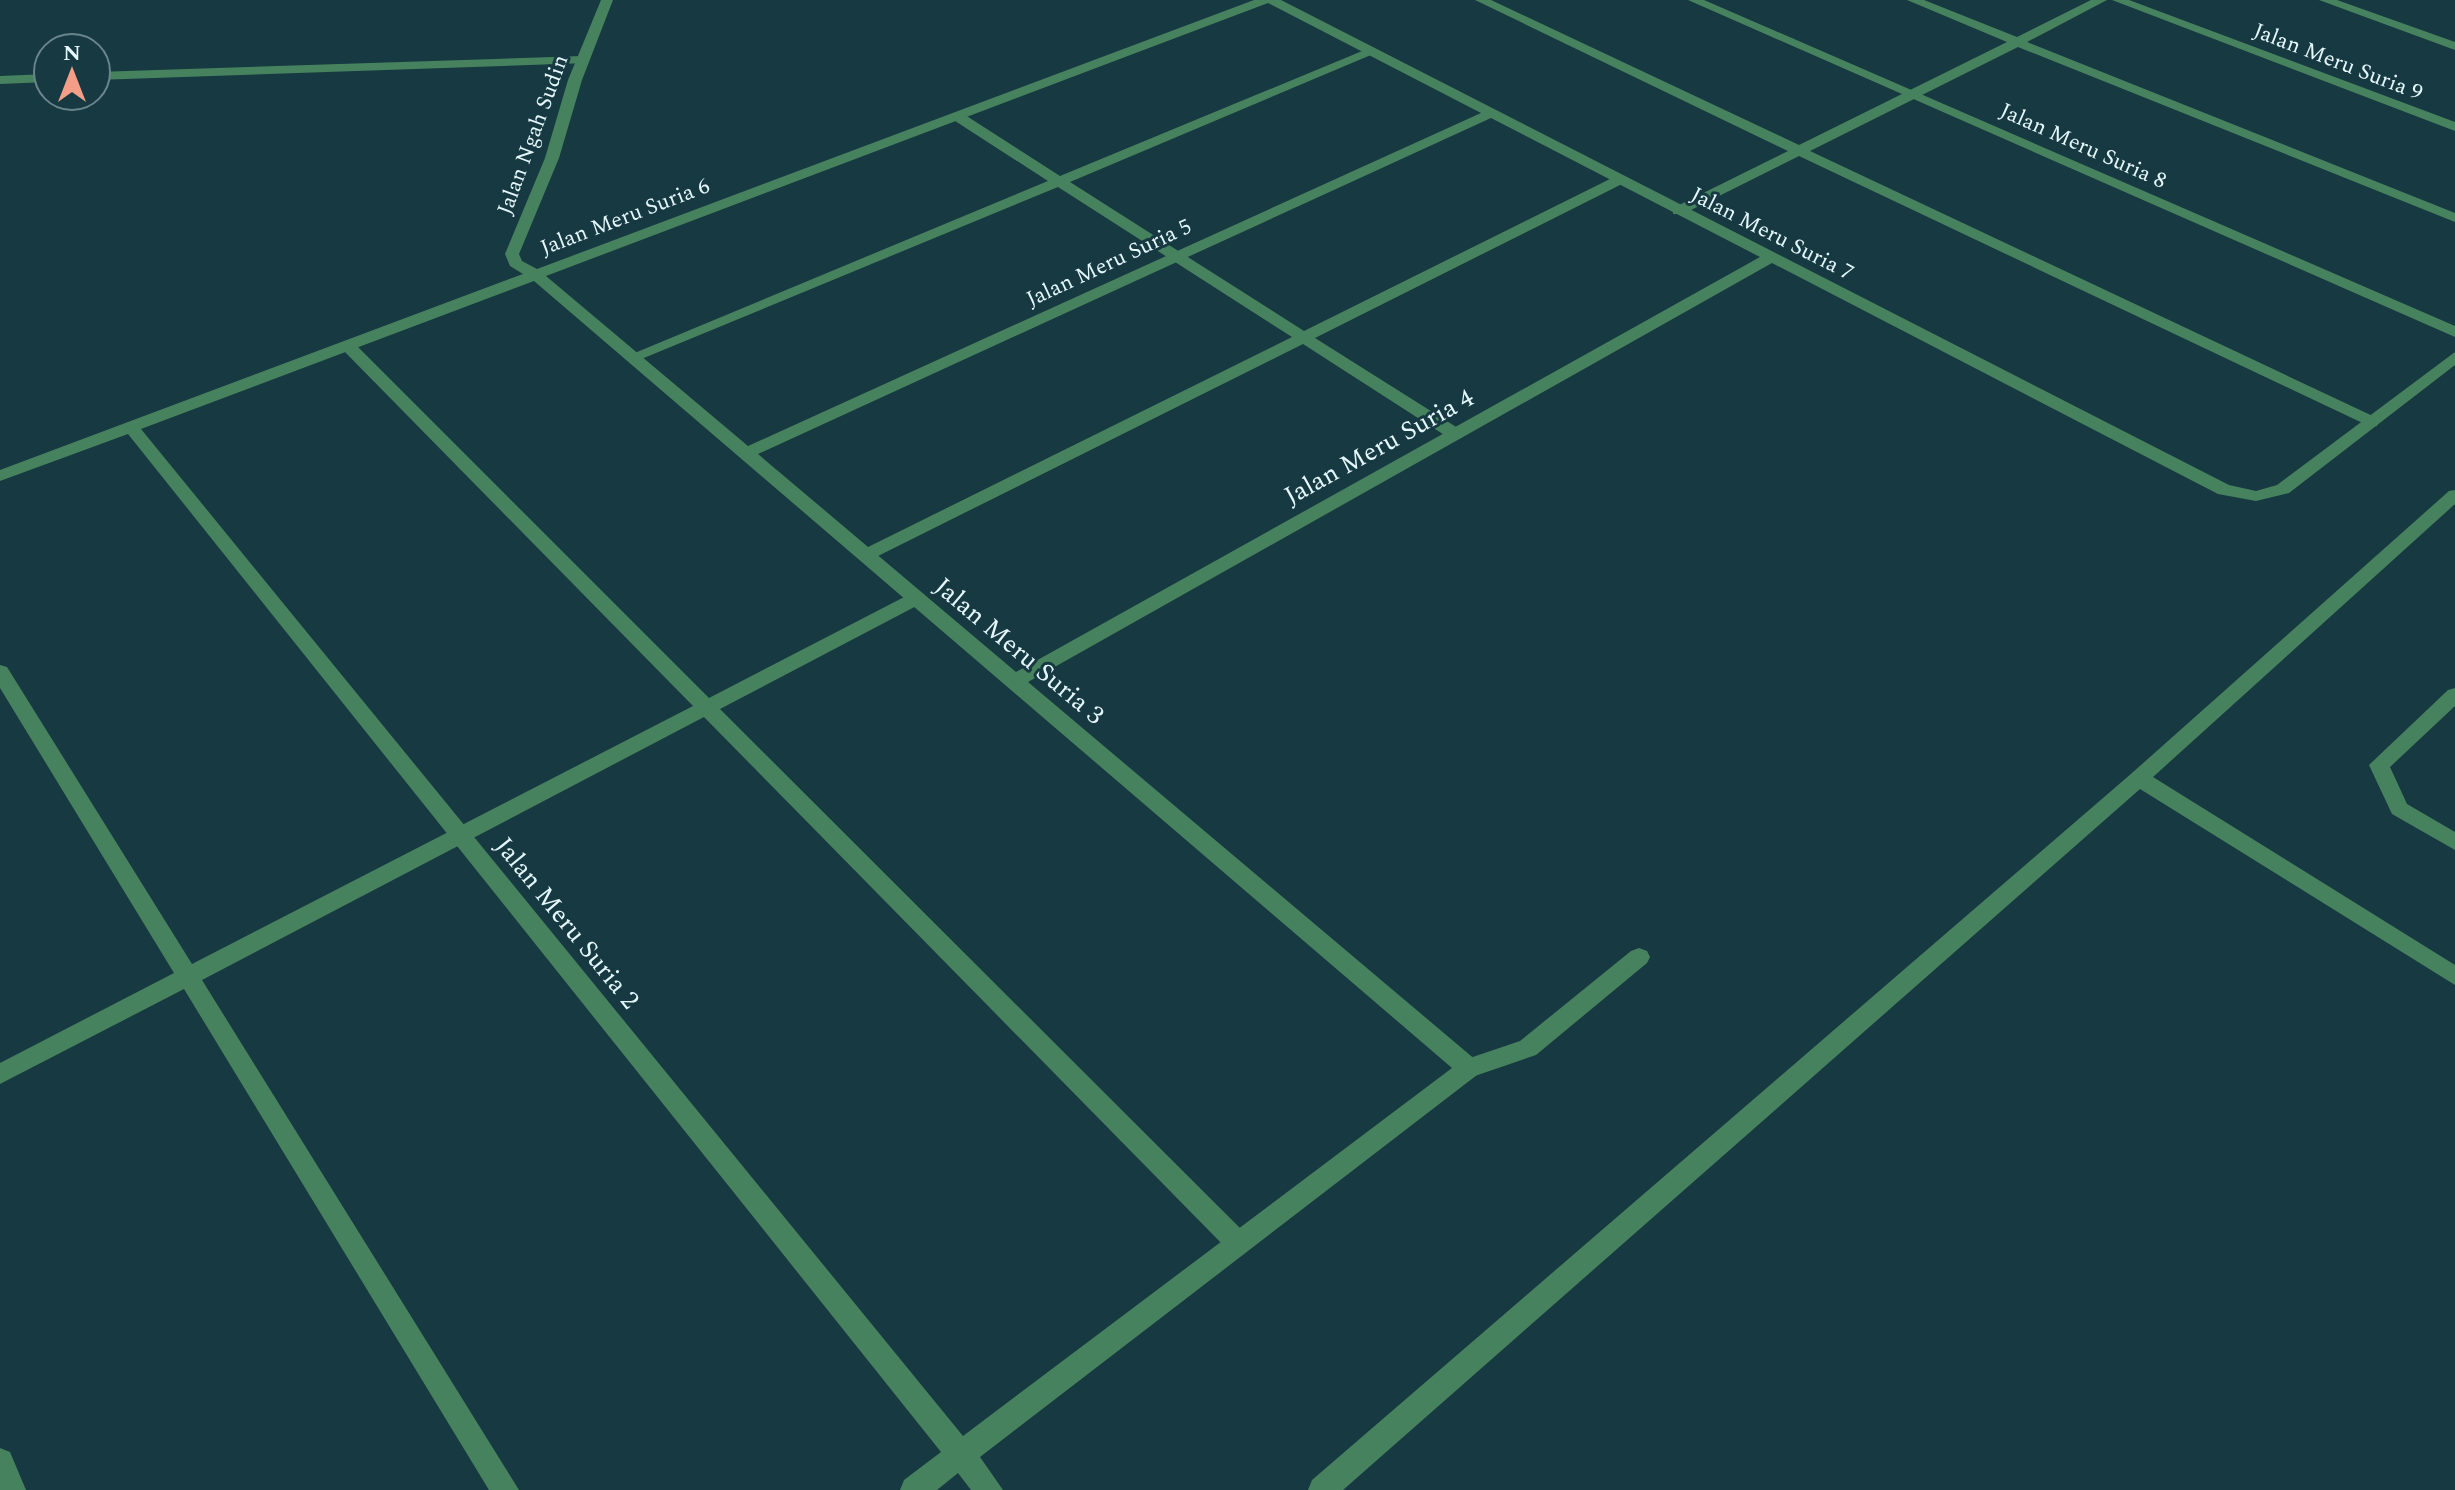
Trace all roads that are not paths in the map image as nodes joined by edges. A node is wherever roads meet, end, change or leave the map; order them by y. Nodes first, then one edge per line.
1 (607, 0) edge
2 (1265, 0) edge
3 (1272, 0) edge
4 (1481, 0) edge
5 (1694, 0) edge
6 (1913, 0) edge
7 (2101, 0) edge
8 (2118, 0) edge
9 (2325, 0) edge
10 (2017, 42) junction
11 (2455, 46) edge
12 (1372, 52) junction
13 (583, 60) junction
14 (112, 75) edge
15 (32, 79) edge
16 (0, 80) edge
17 (1911, 95) junction
18 (1491, 113) junction
19 (957, 116) junction
20 (2455, 127) edge
21 (1799, 150) junction
22 (1619, 180) junction
23 (1059, 181) junction
24 (1678, 211) junction
25 (2455, 218) edge
26 (1177, 256) junction
27 (1770, 258) junction
28 (535, 274) junction
29 (2455, 332) edge
30 (1303, 337) junction
31 (347, 345) junction
32 (633, 357) junction
33 (2455, 357) edge
34 (2371, 422) junction
35 (131, 427) junction
36 (1455, 434) junction
37 (746, 453) junction
38 (0, 476) edge
39 (2455, 495) edge
40 (866, 555) junction
41 (917, 598) junction
42 (0, 672) edge
43 (1015, 681) junction
44 (2455, 695) edge
45 (706, 707) junction
46 (2139, 778) junction
47 (460, 835) junction
48 (2455, 842) edge
49 (1639, 957) dead end
50 (188, 976) junction
51 (2455, 976) edge
52 (1469, 1068) junction
53 (0, 1074) edge
54 (1238, 1243) junction
55 (961, 1453) junction
56 (0, 1462) edge
57 (12, 1490) edge
58 (505, 1490) edge
59 (914, 1490) edge
60 (989, 1490) edge
61 (1322, 1490) edge

1 - 13 street, Jalan Ngah Sudin
2 - 19 street, Jalan Meru Suria 6
3 - 12 street, Jalan Meru Suria 7
4 - 21 street
5 - 17 street, Jalan Meru Suria 8
6 - 10 street
7 - 10 street
8 - 20 street, Jalan Meru Suria 9
9 - 11 street
10 - 17 street
10 - 25 street
12 - 18 street, Jalan Meru Suria 7
12 - 23 street
13 - 14 street
13 - 28 street, Jalan Ngah Sudin
15 - 16 street
17 - 21 street
17 - 29 street, Jalan Meru Suria 8
18 - 22 street, Jalan Meru Suria 7
18 - 26 street, Jalan Meru Suria 5
19 - 23 street
19 - 28 street, Jalan Meru Suria 6
21 - 24 street
21 - 34 street
22 - 24 street, Jalan Meru Suria 7
22 - 30 street
23 - 26 street
23 - 32 street
24 - 27 street, Jalan Meru Suria 7
26 - 30 street
26 - 37 street, Jalan Meru Suria 5
27 - 34 street, Jalan Meru Suria 7
27 - 36 street, Jalan Meru Suria 4
28 - 31 street, Jalan Meru Suria 6
28 - 32 street, Jalan Meru Suria 3
30 - 36 street
30 - 40 street
31 - 35 street, Jalan Meru Suria 6
31 - 45 street
32 - 37 street, Jalan Meru Suria 3
33 - 34 street
35 - 38 street, Jalan Meru Suria 6
35 - 47 street, Jalan Meru Suria 2
36 - 43 street, Jalan Meru Suria 4
37 - 40 street, Jalan Meru Suria 3
39 - 46 street
40 - 41 street, Jalan Meru Suria 3
41 - 43 street, Jalan Meru Suria 3
41 - 45 street
42 - 50 street
43 - 52 street, Jalan Meru Suria 3
44 - 48 street
45 - 47 street
45 - 54 street
46 - 51 street
46 - 61 street
47 - 50 street
47 - 55 street, Jalan Meru Suria 2
49 - 52 street
50 - 53 street
50 - 58 street
52 - 54 street
54 - 55 street
55 - 59 street
55 - 60 street, Jalan Meru Suria 2
56 - 57 street

